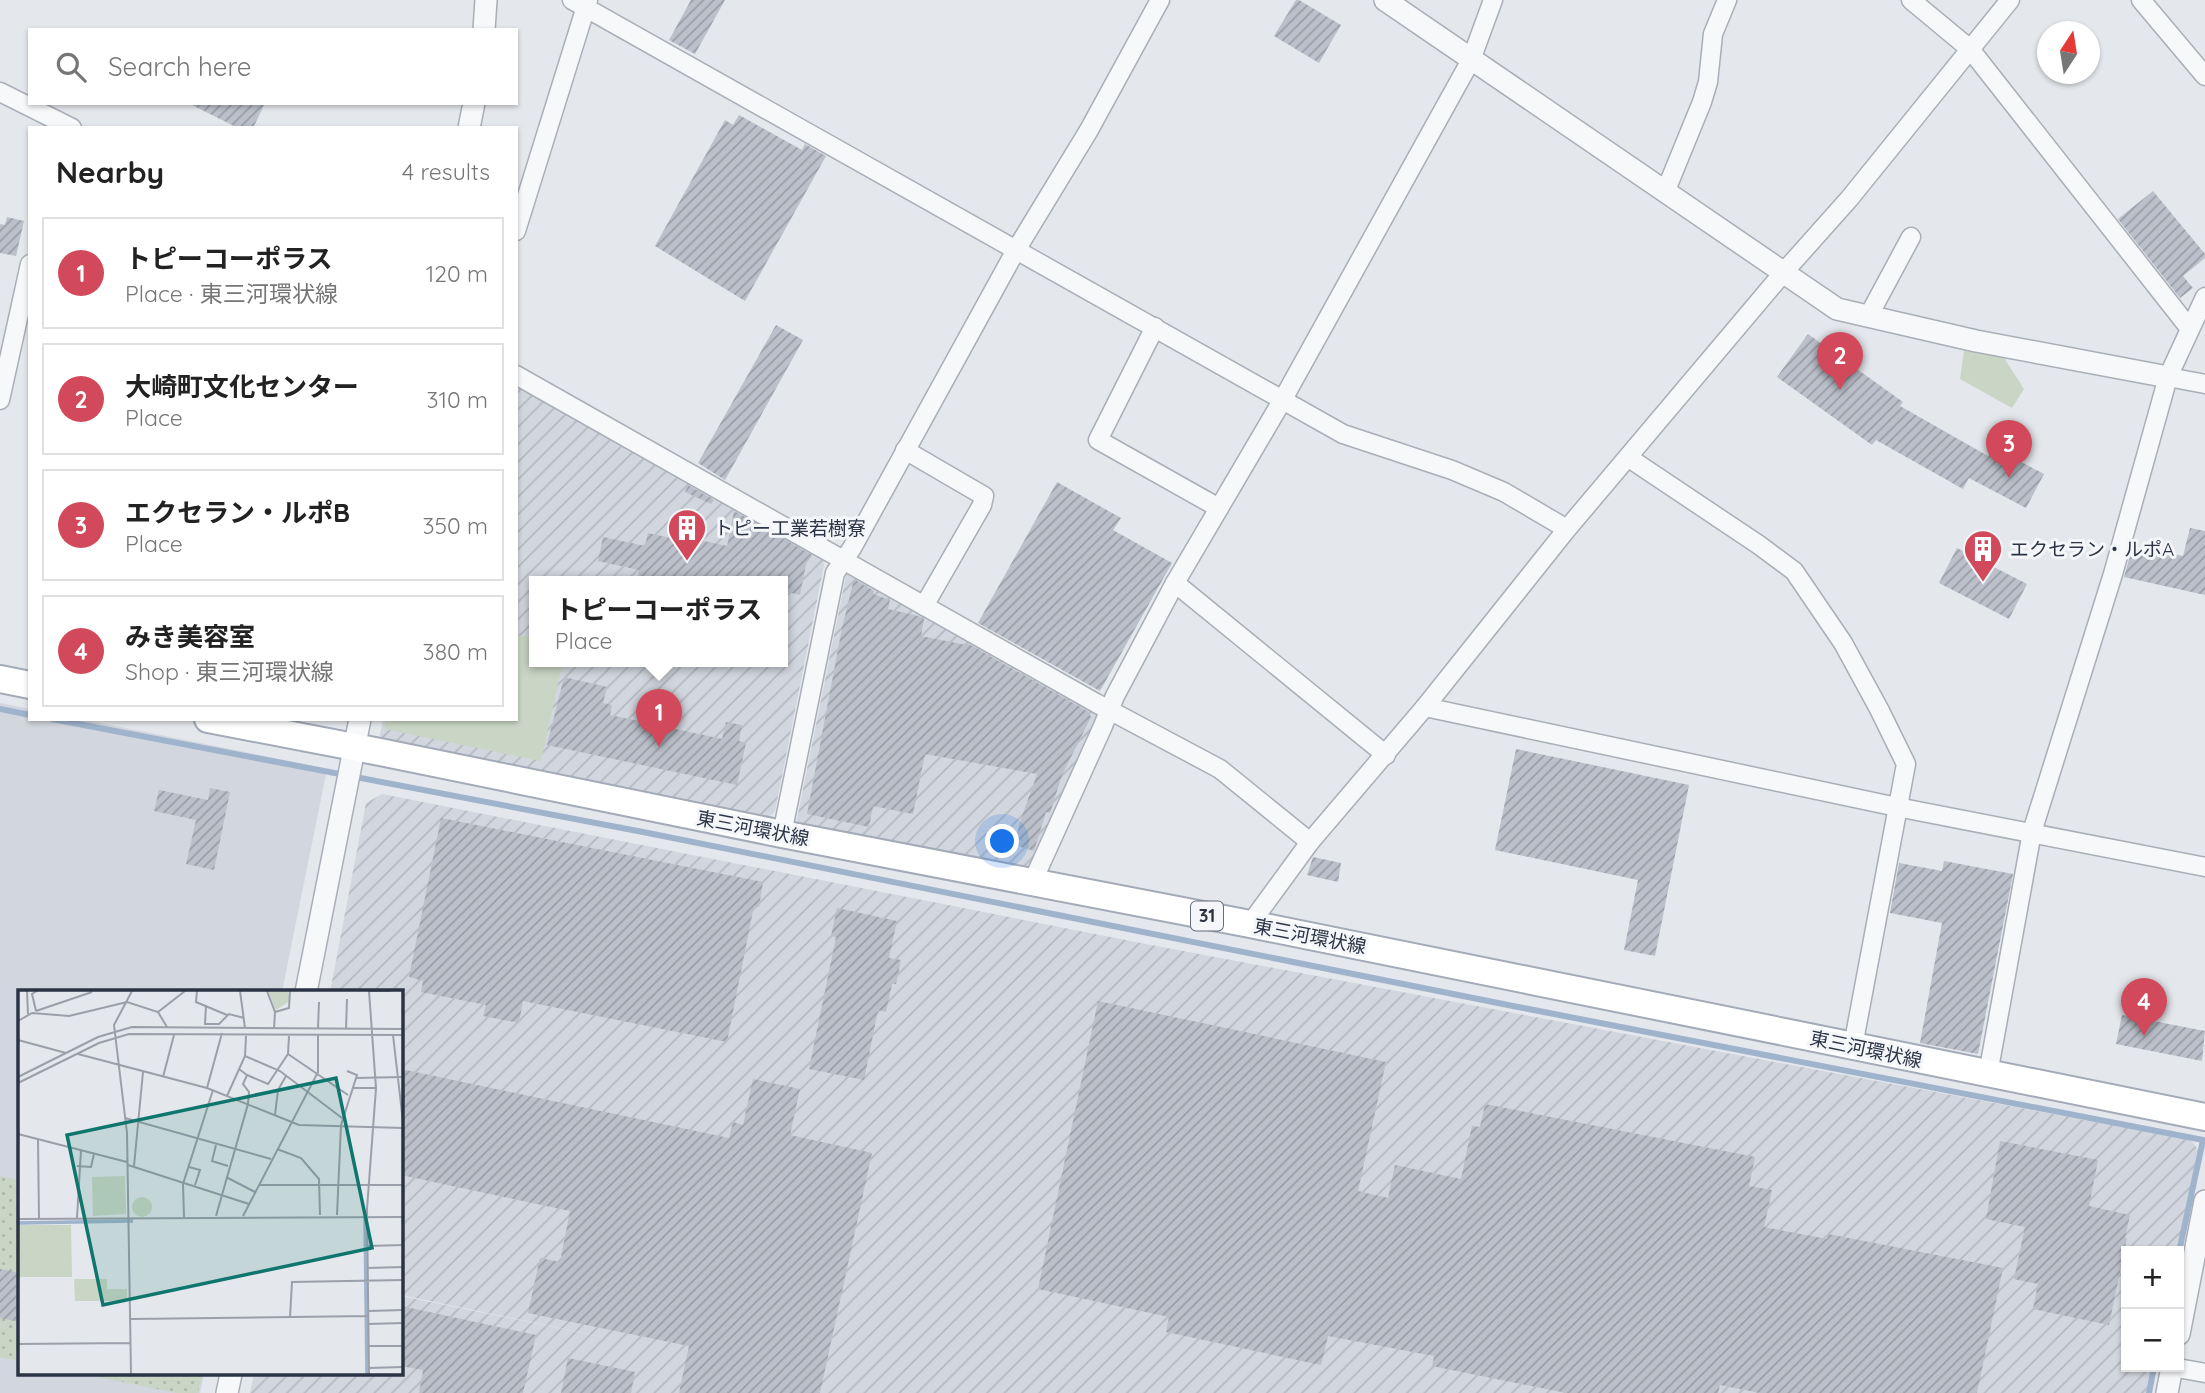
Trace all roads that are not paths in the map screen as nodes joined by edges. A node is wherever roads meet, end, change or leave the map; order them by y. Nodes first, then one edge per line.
1 (486, 0) edge
2 (1160, 0) edge
3 (1385, 0) edge
4 (1493, 0) edge
5 (1727, 0) edge
6 (1911, 0) edge
7 (2010, 0) edge
8 (2141, 0) edge
9 (582, 2) edge
10 (484, 28) edge
11 (1970, 49) junction
12 (1471, 60) junction
13 (2205, 76) edge
14 (0, 92) edge
15 (474, 105) edge
16 (68, 126) edge
17 (469, 126) edge
18 (1666, 190) junction
19 (518, 223) edge
20 (1911, 237) dead end
21 (1016, 250) junction
22 (28, 273) edge
23 (1783, 273) junction
24 (2205, 298) edge
25 (1868, 317) junction
26 (1155, 327) junction
27 (2190, 329) junction
28 (518, 377) edge
29 (2168, 377) junction
30 (2205, 384) edge
31 (0, 400) edge
32 (1282, 401) junction
33 (905, 450) junction
34 (1629, 458) junction
35 (1219, 508) junction
36 (1567, 529) junction
37 (843, 561) junction
38 (1175, 583) junction
39 (924, 606) junction
40 (0, 679) edge
41 (28, 685) edge
42 (1425, 707) junction
43 (1109, 710) junction
44 (218, 721) edge
45 (360, 721) edge
46 (355, 748) junction
47 (1386, 755) junction
48 (1897, 807) junction
49 (2032, 832) junction
50 (782, 834) junction
51 (1310, 842) junction
52 (2205, 867) edge
53 (1032, 883) junction
54 (1250, 924) junction
55 (306, 990) edge
56 (1853, 1046) junction
57 (1988, 1074) junction
58 (2205, 1117) edge
59 (2205, 1200) edge
60 (2184, 1309) edge
61 (2184, 1369) edge
62 (2171, 1372) edge
63 (2205, 1373) edge
64 (2167, 1393) edge

1 - 10 street
2 - 21 street
3 - 12 street
4 - 12 street
5 - 18 street
6 - 11 street
7 - 11 street
8 - 13 street
9 - 19 street
9 - 21 street
11 - 23 street
11 - 27 street
12 - 18 street
12 - 32 street
14 - 16 street
15 - 17 street
18 - 23 street
20 - 25 street
21 - 26 street
21 - 33 street
22 - 31 street
23 - 25 street
23 - 34 street
24 - 27 street
25 - 29 street
26 - 32 street
26 - 35 street
27 - 29 street
28 - 37 street
29 - 30 street
29 - 49 street
32 - 35 street
32 - 36 street
33 - 37 street
33 - 39 street
34 - 36 street
34 - 48 street
35 - 38 street
36 - 42 street
37 - 39 street
37 - 50 street
38 - 43 street
38 - 47 street
39 - 43 street
40 - 41 main road
42 - 47 street
42 - 48 street
43 - 51 street
43 - 53 street
44 - 46 main road, 東三河環状線 / 31
45 - 46 street
46 - 50 main road, 東三河環状線 / 31
46 - 55 street
47 - 51 street
48 - 49 street
48 - 56 street
49 - 52 street
49 - 57 street
50 - 53 main road, 東三河環状線 / 31
51 - 54 street
53 - 54 main road, 東三河環状線 / 31
54 - 56 main road, 東三河環状線 / 31
56 - 57 main road, 東三河環状線 / 31
57 - 58 main road, 東三河環状線 / 31
59 - 60 street
61 - 63 street
62 - 64 street

